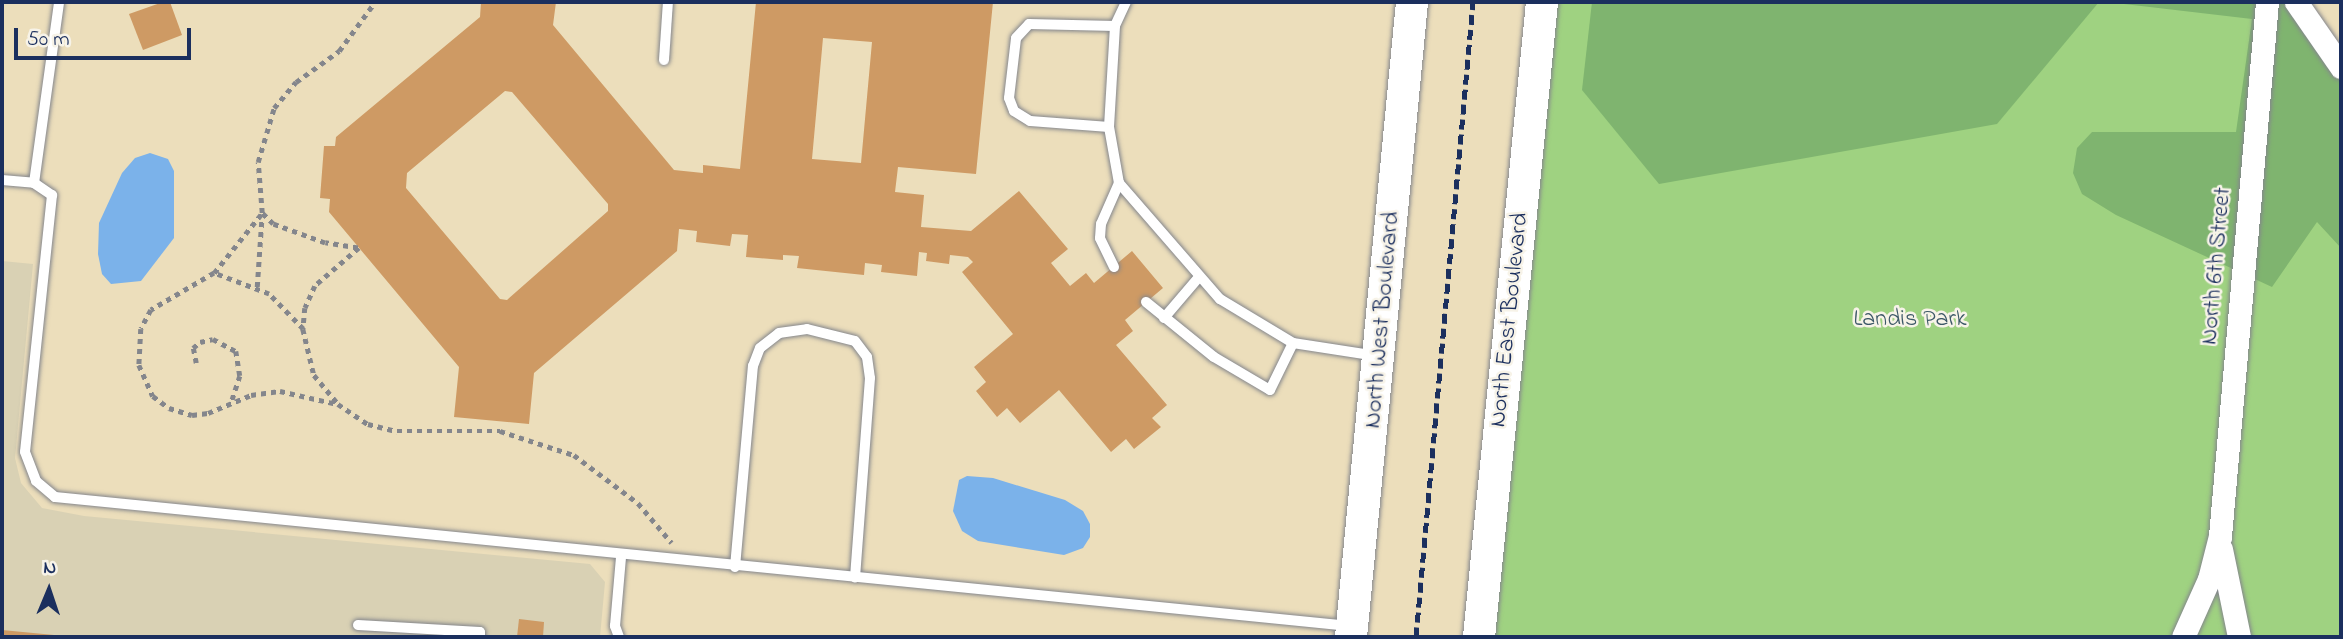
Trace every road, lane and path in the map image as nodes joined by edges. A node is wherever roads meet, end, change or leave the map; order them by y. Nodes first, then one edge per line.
1 (60, 2) edge
2 (375, 2) edge
3 (668, 2) edge
4 (1126, 2) edge
5 (1412, 2) edge
6 (1542, 2) edge
7 (2267, 2) edge
8 (2296, 2) edge
9 (1115, 26) junction
10 (664, 60) dead end
11 (2341, 67) edge
12 (1108, 127) junction
13 (2, 180) edge
14 (34, 183) junction
15 (1119, 183) junction
16 (262, 213) junction
17 (1114, 267) dead end
18 (214, 273) junction
19 (1198, 278) junction
20 (257, 287) junction
21 (1146, 302) dead end
22 (1164, 318) junction
23 (303, 329) junction
24 (1293, 343) junction
25 (1380, 356) junction
26 (196, 363) dead end
27 (232, 401) junction
28 (338, 404) junction
29 (2220, 536) junction
30 (621, 557) junction
31 (688, 563) junction
32 (734, 567) junction
33 (855, 577) junction
34 (358, 625) dead end
35 (1352, 632) edge
36 (480, 637) edge
37 (619, 637) edge
38 (1479, 637) edge
39 (2183, 637) edge
40 (2239, 637) edge

1 - 14 lane
2 - 16 path
3 - 10 lane
4 - 9 lane
5 - 25 main road, North West Boulevard
6 - 38 main road, North East Boulevard
7 - 29 street, North 6th Street
8 - 11 street
9 - 12 lane
9 - 12 lane
12 - 15 lane
13 - 14 lane
14 - 30 lane
15 - 17 lane
15 - 19 lane
16 - 18 path
16 - 20 path
16 - 23 path
18 - 20 path
18 - 27 path
19 - 22 lane
19 - 24 lane
20 - 23 path
21 - 22 lane
22 - 24 lane
23 - 28 path
24 - 25 lane
25 - 35 main road, North West Boulevard
26 - 27 path
27 - 28 path
28 - 31 path
29 - 39 street, North 6th Street
29 - 40 street, North 6th Street
30 - 31 lane
30 - 37 lane
31 - 32 lane
32 - 33 lane
32 - 33 lane
33 - 35 lane
34 - 36 lane

